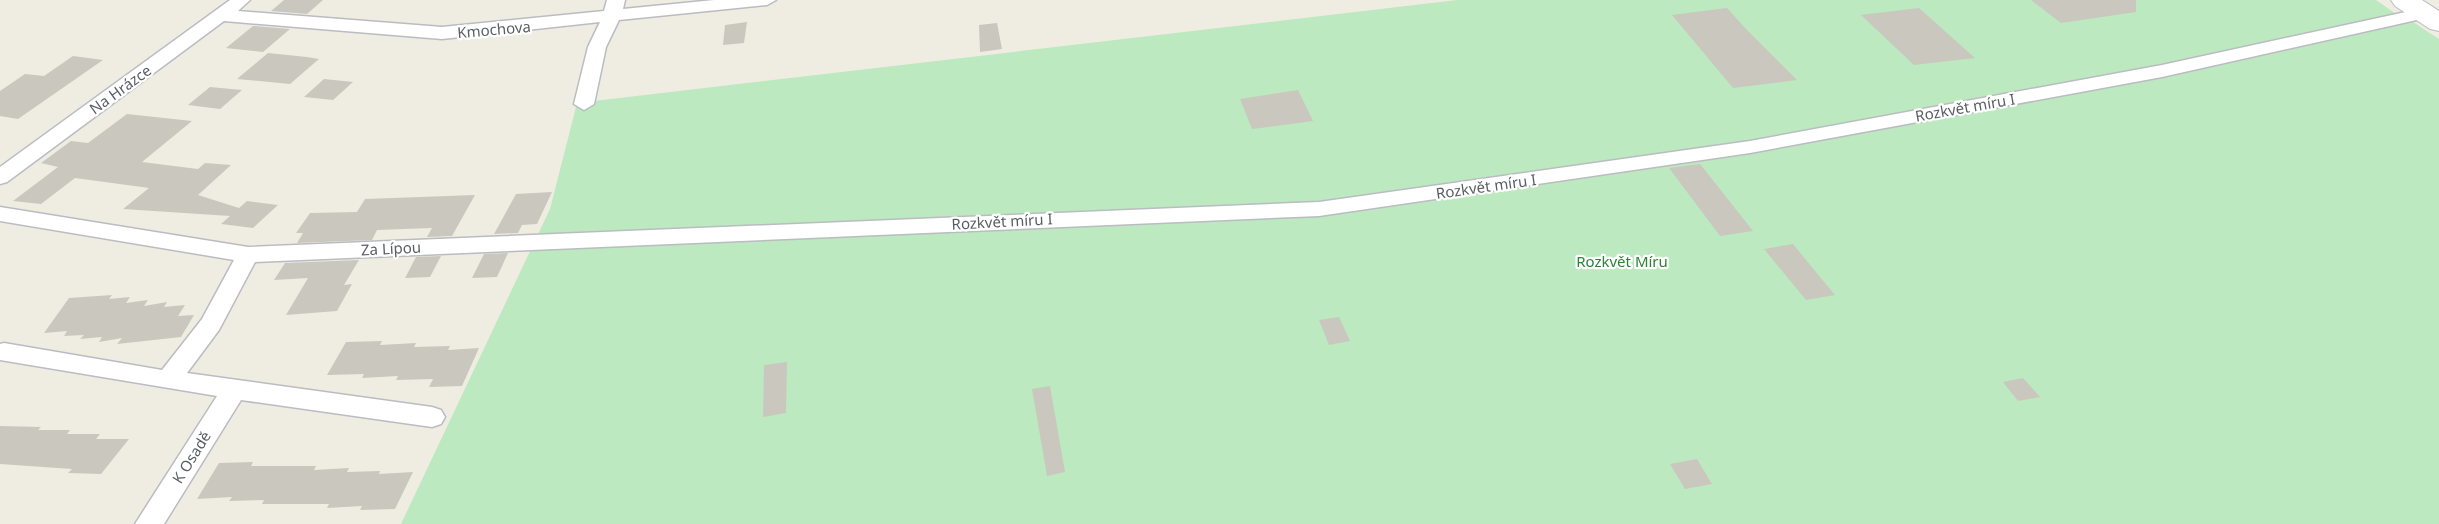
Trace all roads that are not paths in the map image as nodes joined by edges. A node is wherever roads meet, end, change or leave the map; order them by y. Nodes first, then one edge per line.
1 (241, 0) edge
2 (767, 0) edge
3 (614, 8) edge
4 (2422, 12) edge
5 (221, 15) junction
6 (584, 104) dead end
7 (0, 177) edge
8 (0, 214) edge
9 (534, 241) joint
10 (248, 255) junction
11 (4, 352) dead end
12 (168, 380) junction
13 (234, 390) junction
14 (432, 417) dead end
15 (149, 524) edge

1 - 5 street, Na Hrázce
2 - 3 street, Kmochova
3 - 5 street, Kmochova
3 - 6 street
4 - 9 street, Rozkvět míru I
5 - 7 street, Na Hrázce
8 - 10 street, Za Lípou
9 - 10 street, Za Lípou
10 - 12 street
11 - 12 street
12 - 13 street
13 - 14 street
13 - 15 street, K Osadě

